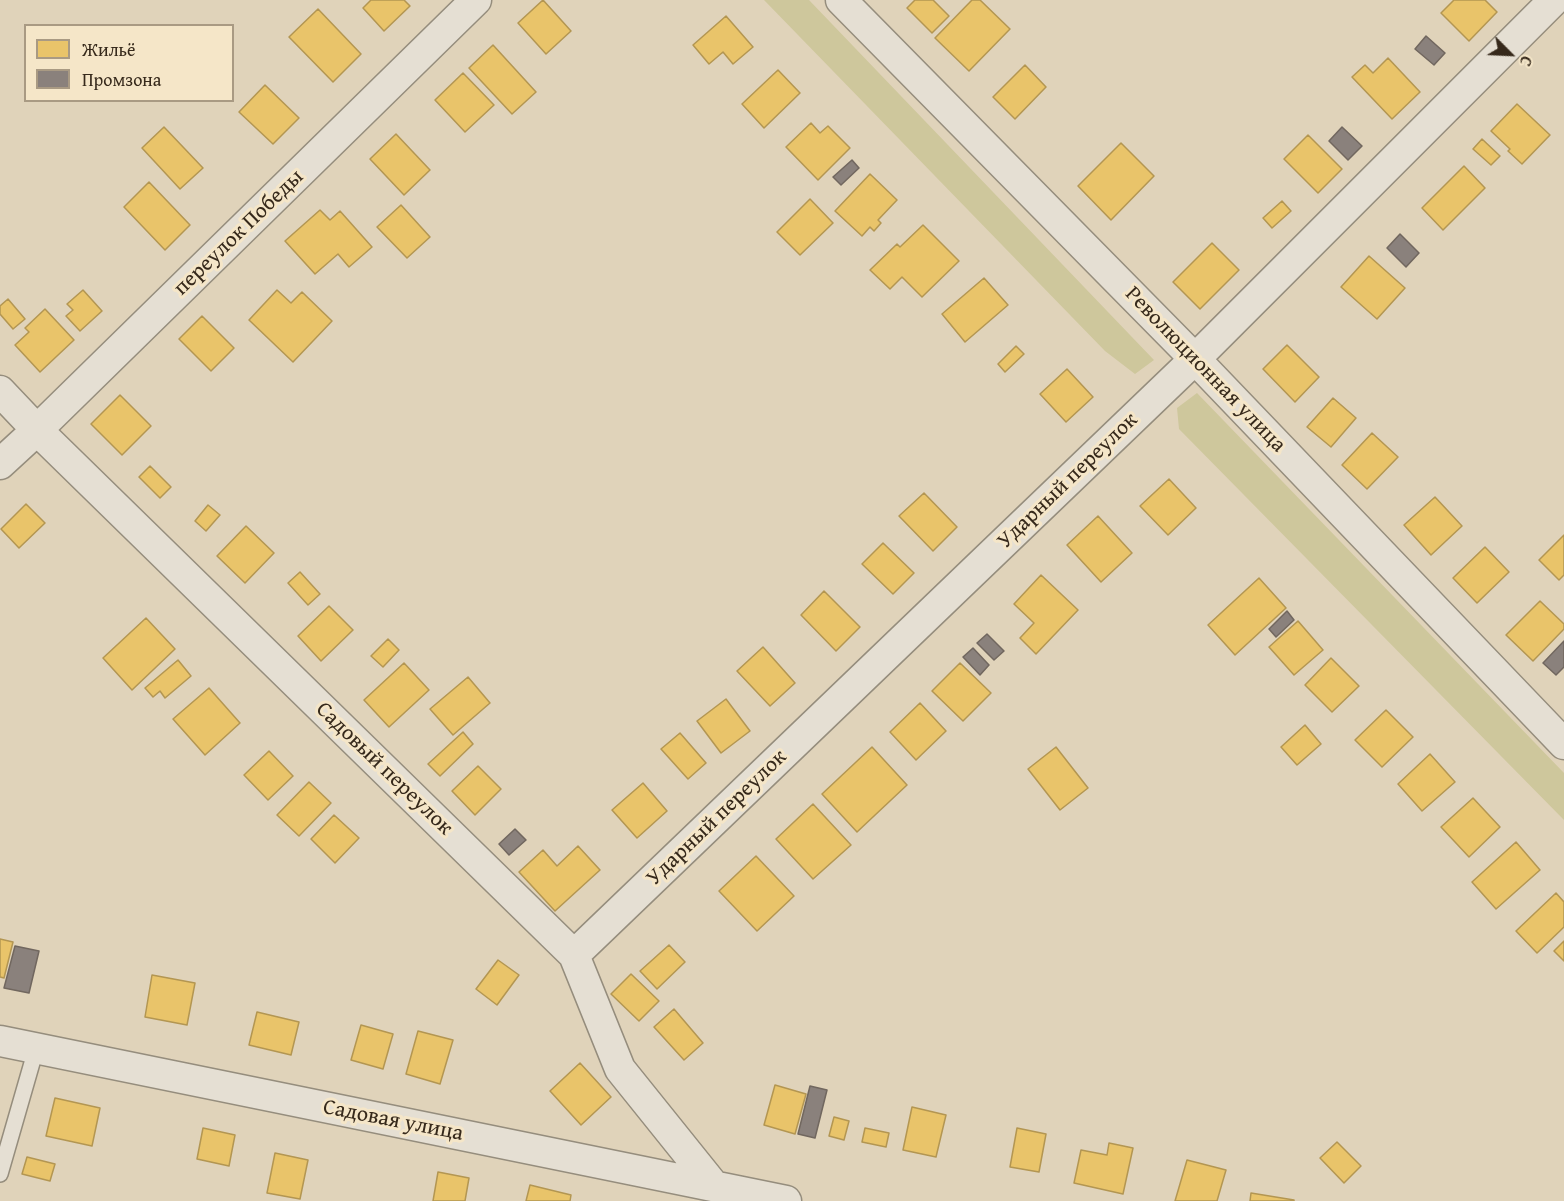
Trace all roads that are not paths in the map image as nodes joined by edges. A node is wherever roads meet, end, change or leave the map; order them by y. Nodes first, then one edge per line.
1 (476, 0) edge
2 (841, 0) edge
3 (1554, 0) edge
4 (1196, 358) junction
5 (0, 391) edge
6 (37, 430) junction
7 (0, 464) edge
8 (1564, 744) edge
9 (574, 955) junction
10 (0, 1041) edge
11 (36, 1049) junction
12 (0, 1174) edge
13 (714, 1186) junction
14 (786, 1201) edge

1 - 6 street, переулок Победы
2 - 4 street, Революционная улица
3 - 4 street, Ударный переулок
4 - 8 street, Революционная улица
4 - 9 street, Ударный переулок
5 - 6 street, Садовый переулок
6 - 7 street, переулок Победы
6 - 9 street, Садовый переулок
9 - 13 street, Садовый переулок
10 - 11 street, Садовая улица
11 - 12 lane
11 - 13 street, Садовая улица
13 - 14 street, Садовая улица

